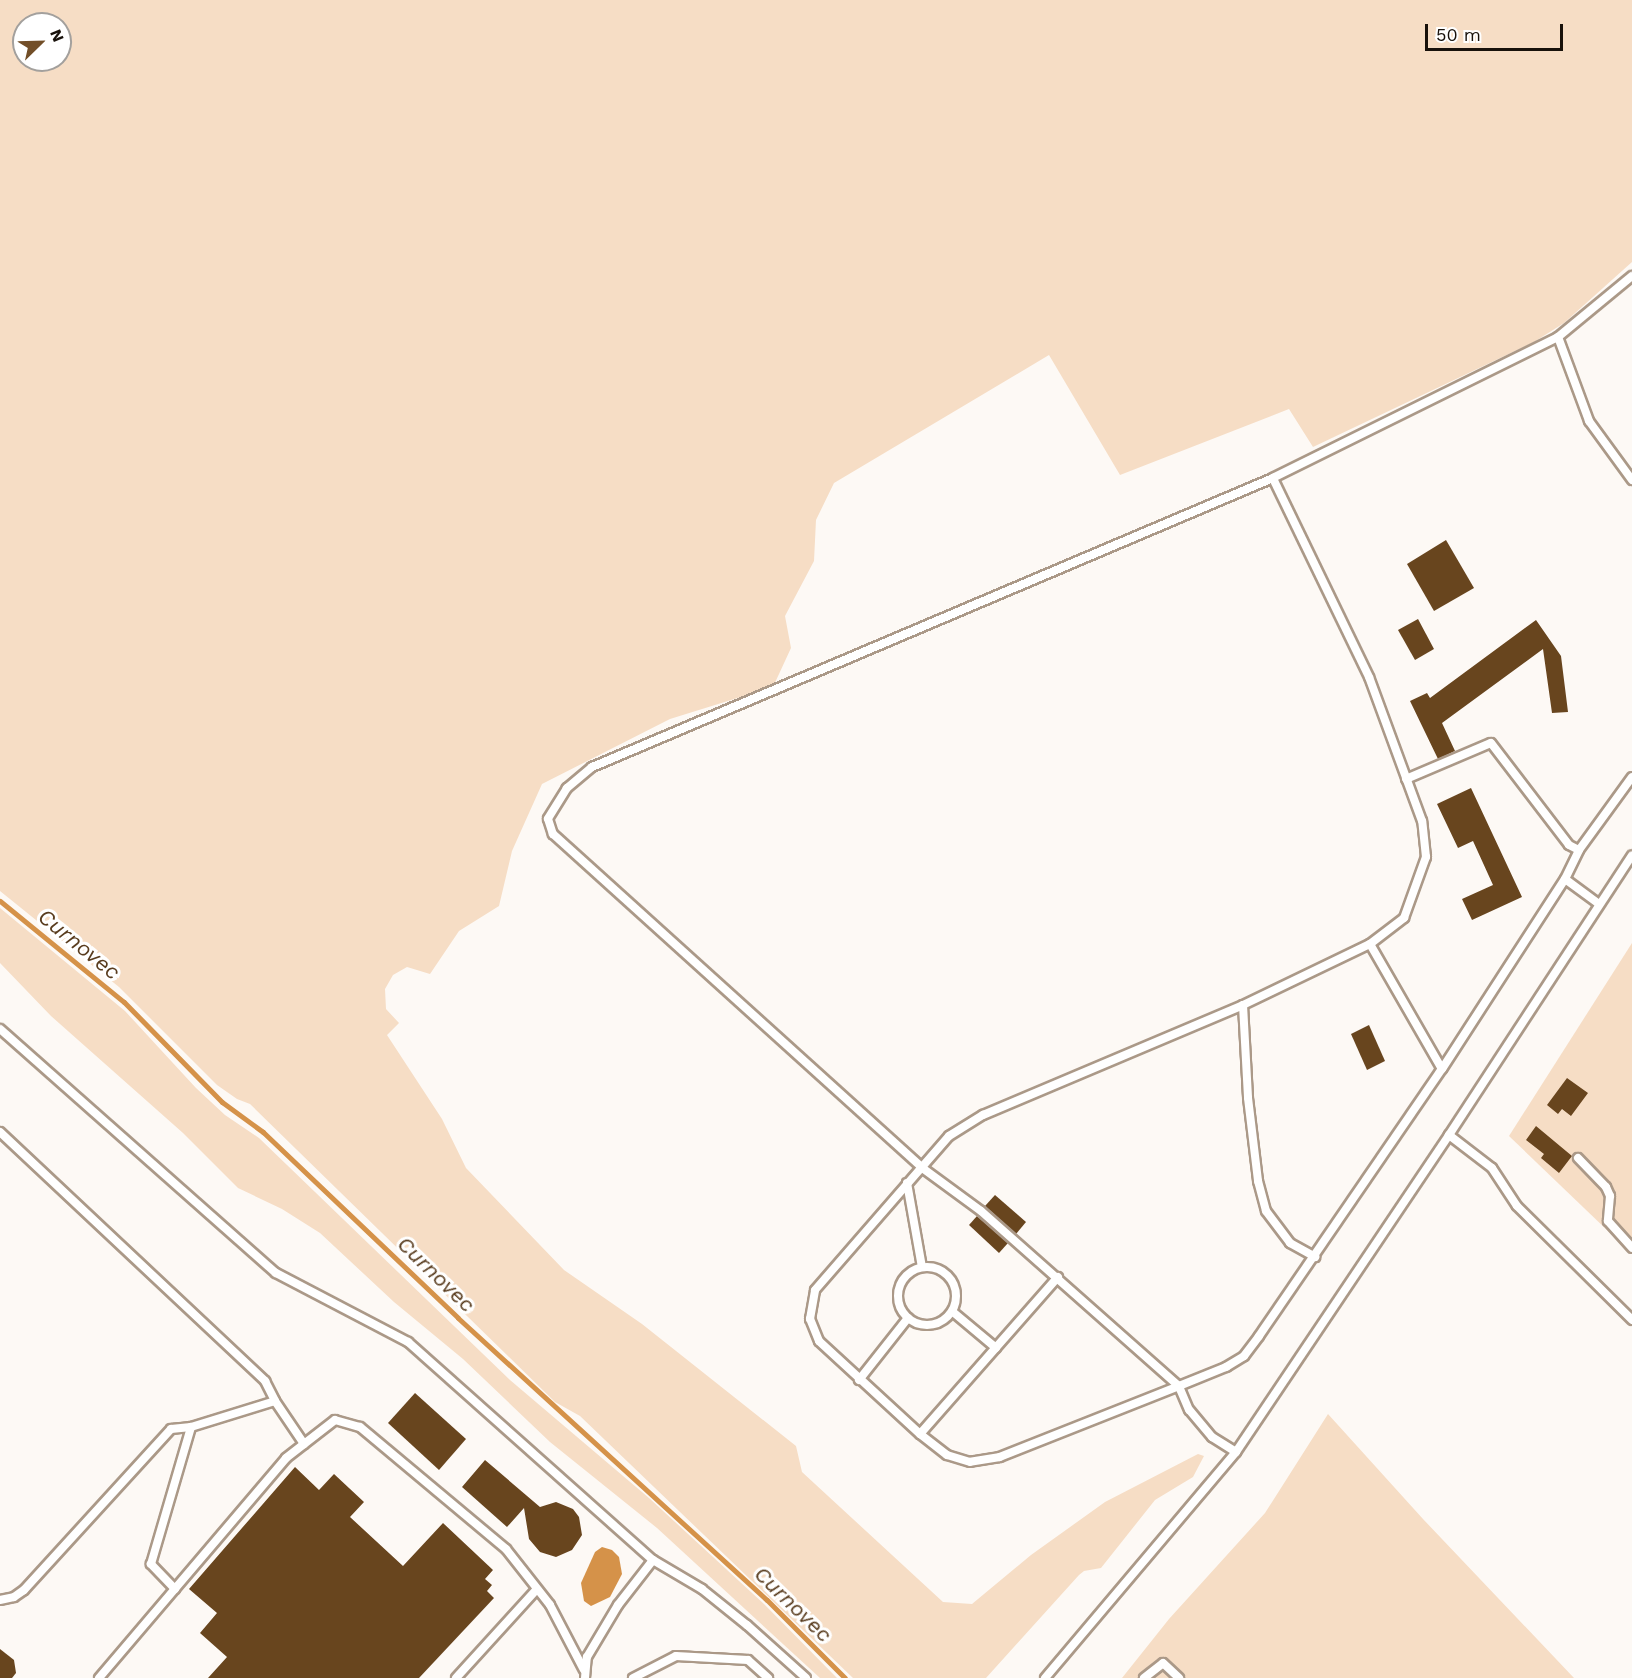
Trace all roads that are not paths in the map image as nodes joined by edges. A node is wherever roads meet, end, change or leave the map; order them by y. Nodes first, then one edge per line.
1 (1632, 276) edge
2 (1558, 336) junction
3 (1273, 478) junction
4 (1632, 480) edge
5 (1632, 777) edge
6 (1406, 779) junction
7 (1578, 850) junction
8 (1632, 855) edge
9 (1565, 879) junction
10 (1599, 904) junction
11 (1370, 944) junction
12 (1243, 1005) junction
13 (0, 1029) edge
14 (1442, 1069) junction
15 (0, 1132) edge
16 (1449, 1135) junction
17 (1578, 1158) dead end
18 (921, 1167) junction
19 (907, 1183) junction
20 (1632, 1248) edge
21 (1315, 1257) junction
22 (922, 1267) junction
23 (1058, 1277) junction
24 (952, 1312) junction
25 (908, 1318) junction
26 (1632, 1320) edge
27 (996, 1348) junction
28 (859, 1380) junction
29 (1179, 1386) junction
30 (275, 1401) junction
31 (191, 1427) junction
32 (920, 1434) junction
33 (304, 1444) junction
34 (1236, 1452) junction
35 (653, 1560) junction
36 (175, 1589) junction
37 (537, 1589) junction
38 (0, 1600) edge
39 (585, 1674) edge
40 (99, 1678) edge
41 (456, 1678) edge
42 (633, 1678) edge
43 (768, 1678) edge
44 (806, 1678) edge
45 (1045, 1678) edge
46 (1144, 1678) edge
47 (1179, 1678) edge

1 - 2 lane
2 - 3 lane
2 - 4 lane
3 - 6 lane
3 - 18 lane
5 - 7 lane
6 - 7 lane
6 - 11 lane
7 - 9 lane
8 - 10 lane
9 - 10 lane
9 - 14 lane
10 - 16 lane
11 - 12 lane
11 - 14 lane
12 - 18 lane
12 - 21 lane
13 - 35 lane
14 - 21 lane
15 - 30 lane
16 - 26 lane
16 - 34 lane
17 - 20 lane
18 - 19 lane
18 - 23 lane
19 - 22 lane
19 - 28 lane
21 - 29 lane
22 - 24 lane
22 - 25 lane
23 - 27 lane
23 - 29 lane
24 - 25 lane
24 - 27 lane
25 - 28 lane
27 - 32 lane
28 - 32 lane
29 - 32 lane
29 - 34 lane
30 - 31 lane
30 - 33 lane
31 - 36 lane
31 - 38 lane
33 - 36 lane
33 - 37 lane
34 - 45 lane
35 - 39 lane
35 - 44 lane
36 - 40 lane
37 - 39 lane
37 - 41 lane
42 - 43 lane
46 - 47 lane

